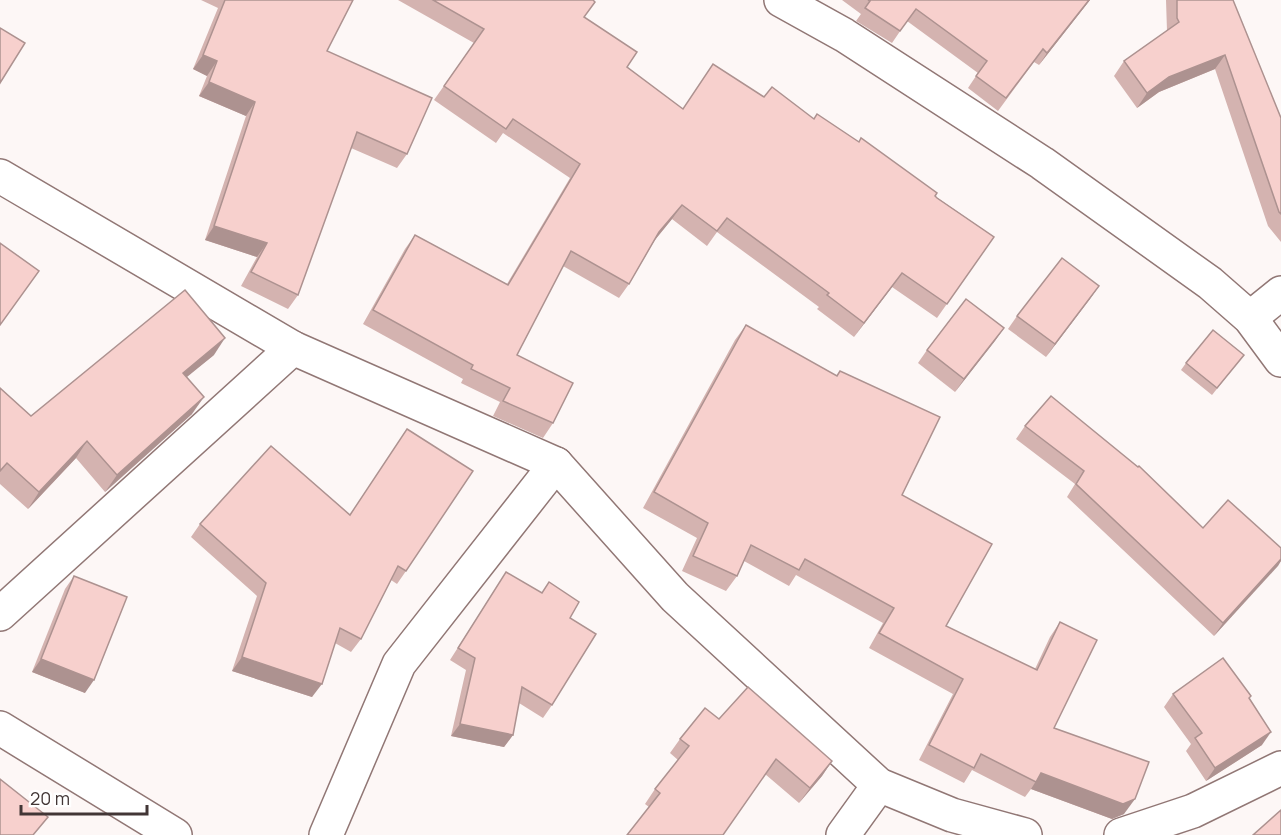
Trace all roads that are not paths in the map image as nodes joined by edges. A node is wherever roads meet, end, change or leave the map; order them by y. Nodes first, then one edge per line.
1 (781, 0) edge
2 (0, 176) edge
3 (1281, 293) edge
4 (1250, 318) junction
5 (293, 348) junction
6 (1281, 360) edge
7 (556, 464) junction
8 (0, 614) edge
9 (0, 728) edge
10 (1281, 768) edge
11 (879, 785) junction
12 (175, 835) edge
13 (326, 835) edge
14 (843, 835) edge
15 (1025, 835) edge
16 (1121, 835) edge

1 - 4 street
2 - 5 street
3 - 4 street
4 - 6 street
5 - 7 street
5 - 8 street
7 - 11 street
7 - 13 street
9 - 12 street
10 - 16 street
11 - 14 street
11 - 15 street

